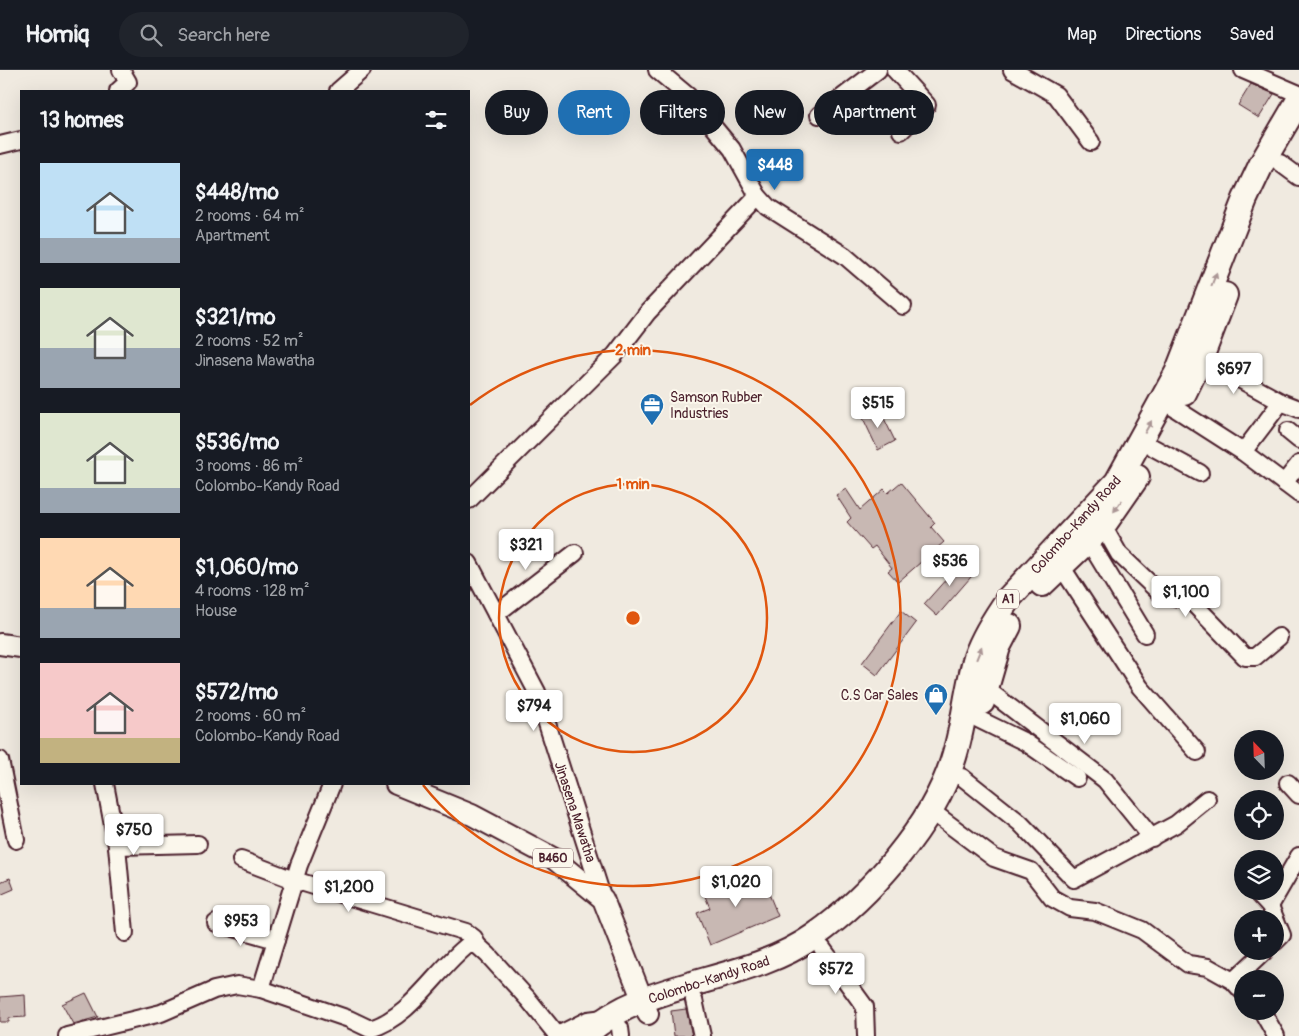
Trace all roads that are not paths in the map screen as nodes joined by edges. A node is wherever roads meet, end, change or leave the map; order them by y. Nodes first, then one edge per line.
1 (121, 70) edge
2 (362, 70) edge
3 (657, 70) edge
4 (878, 70) edge
5 (895, 70) edge
6 (1012, 70) edge
7 (1243, 70) edge
8 (119, 90) edge
9 (339, 90) edge
10 (852, 90) edge
11 (913, 90) edge
12 (1299, 94) edge
13 (1299, 100) edge
14 (1299, 133) edge
15 (20, 140) edge
16 (1091, 142) dead end
17 (0, 145) edge
18 (1280, 163) junction
19 (1299, 177) edge
20 (758, 196) junction
21 (903, 306) dead end
22 (1201, 358) junction
23 (1281, 402) junction
24 (1169, 405) junction
25 (1299, 409) edge
26 (1154, 448) junction
27 (1243, 452) junction
28 (1299, 464) edge
29 (1200, 472) dead end
30 (1284, 483) junction
31 (1299, 494) edge
32 (470, 499) edge
33 (1096, 533) junction
34 (576, 553) dead end
35 (470, 565) edge
36 (1062, 566) junction
37 (496, 614) junction
38 (1145, 634) dead end
39 (1279, 637) dead end
40 (0, 644) edge
41 (20, 648) edge
42 (985, 688) junction
43 (978, 719) junction
44 (1197, 752) dead end
45 (0, 760) edge
46 (962, 777) junction
47 (1077, 778) dead end
48 (1288, 783) dead end
49 (105, 785) edge
50 (332, 785) edge
51 (398, 785) edge
52 (1299, 795) edge
53 (1207, 799) dead end
54 (936, 815) junction
55 (1152, 838) junction
56 (16, 840) dead end
57 (198, 844) dead end
58 (117, 846) junction
59 (1299, 856) edge
60 (241, 860) dead end
61 (294, 880) junction
62 (603, 899) junction
63 (1264, 900) edge
64 (1270, 906) junction
65 (1272, 910) edge
66 (216, 923) dead end
67 (125, 933) dead end
68 (276, 940) junction
69 (477, 945) junction
70 (822, 948) junction
71 (1258, 960) edge
72 (1250, 970) edge
73 (1234, 984) edge
74 (261, 989) junction
75 (694, 1000) junction
76 (646, 1007) junction
77 (1267, 1020) edge
78 (614, 1030) edge
79 (101, 1032) edge
80 (67, 1036) edge
81 (556, 1036) edge
82 (584, 1036) edge
83 (702, 1036) edge
84 (866, 1036) edge
85 (1276, 1036) edge

1 - 8 street
2 - 9 street
3 - 20 street
4 - 10 street
5 - 11 street
6 - 16 street
7 - 12 street
24 -> 13 highway, Colombo-Kandy Road / A1
14 - 18 highway, Colombo-Kandy Road / A1
15 - 17 street
18 - 19 street
18 - 22 highway, Colombo-Kandy Road / A1
20 - 21 street
20 - 32 street
22 - 23 street
22 - 24 highway, Colombo-Kandy Road / A1
23 - 25 street
23 - 27 street
24 - 26 highway, Colombo-Kandy Road / A1
24 - 27 street
54 -> 24 highway, Colombo-Kandy Road / A1
26 - 29 street
26 -> 33 highway, Colombo-Kandy Road / A1
27 - 30 street
28 - 30 street
30 - 31 street
33 - 36 highway, Colombo-Kandy Road / A1
33 - 38 street
33 - 39 street
34 - 37 street
35 - 37 street, Jinasena Mawatha
36 - 42 highway, Colombo-Kandy Road / A1
36 - 44 street
37 - 62 street, Jinasena Mawatha
40 - 41 main road
42 - 43 highway, Colombo-Kandy Road / A1
42 - 55 street
43 - 46 highway, Colombo-Kandy Road / A1
43 - 47 street
45 - 56 street
46 - 54 highway, Colombo-Kandy Road / A1
46 - 55 street
48 - 52 street
49 - 58 street
50 - 61 street
51 - 62 main road, B460
53 - 55 street
54 - 70 highway, Colombo-Kandy Road / A1
54 - 73 street
54 - 76 highway, Colombo-Kandy Road / A1
57 - 58 street
58 - 67 street
59 - 64 street
60 - 61 street
61 - 68 street
61 - 69 street
62 - 76 main road, B460
63 - 64 street
64 - 65 street
66 - 68 street
68 - 74 street
69 - 74 street
69 - 81 street
70 - 75 highway, Colombo-Kandy Road / A1
70 - 84 street
71 - 72 street
74 - 79 street
75 - 76 highway, Colombo-Kandy Road / A1
75 - 83 street
76 - 78 highway, Colombo-Kandy Road / A1
77 - 85 street
78 - 81 street
78 - 82 highway, Colombo-Kandy Road / A1
79 - 80 street

